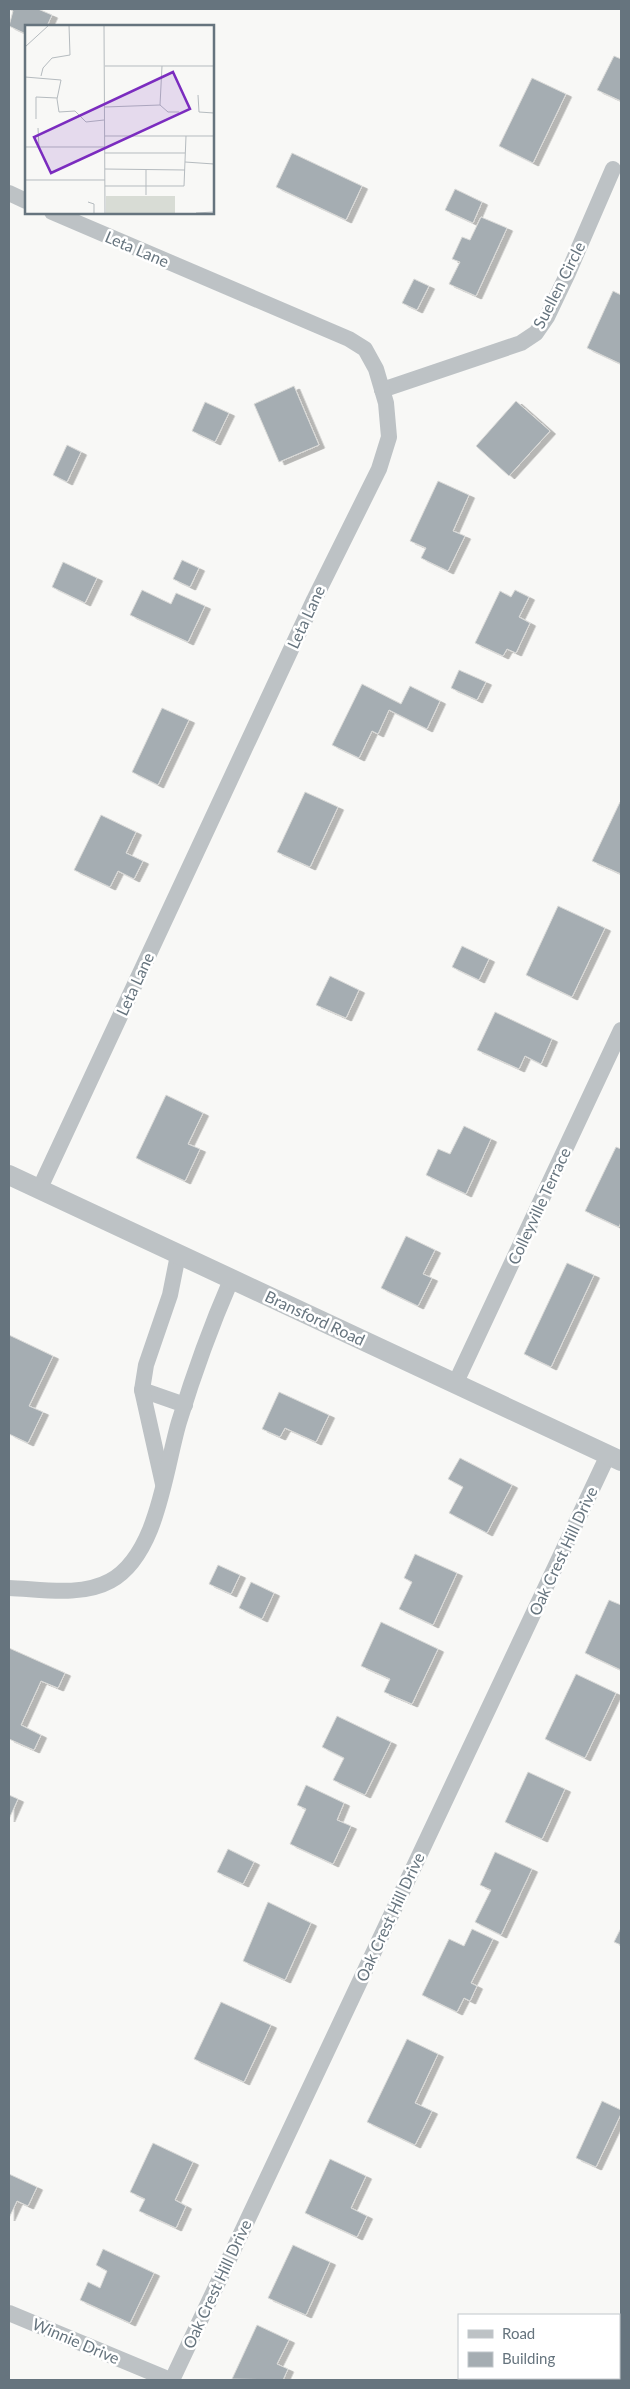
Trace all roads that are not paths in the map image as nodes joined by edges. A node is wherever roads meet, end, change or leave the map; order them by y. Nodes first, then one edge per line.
1 (613, 169) dead end
2 (9, 193) edge
3 (25, 201) edge
4 (57, 214) edge
5 (382, 390) junction
6 (621, 1030) edge
7 (9, 1175) edge
8 (39, 1190) junction
9 (178, 1255) junction
10 (231, 1280) junction
11 (456, 1382) junction
12 (142, 1390) junction
13 (185, 1405) junction
14 (615, 1458) edge
15 (164, 1489) junction
16 (9, 1588) edge
17 (9, 2313) edge
18 (171, 2380) edge

1 - 5 street, Suellen Circle
2 - 3 street
4 - 5 street, Leta Lane
5 - 8 street, Leta Lane
6 - 11 street, Colleyville Terrace
7 - 8 street, Bransford Road
8 - 9 street, Bransford Road
9 - 10 street, Bransford Road
9 - 12 street
10 - 11 street, Bransford Road
10 - 13 street
11 - 14 street, Bransford Road
12 - 13 street
12 - 15 street
13 - 15 street
14 - 18 street, Oak Crest Hill Drive
15 - 16 street
17 - 18 street, Winnie Drive

